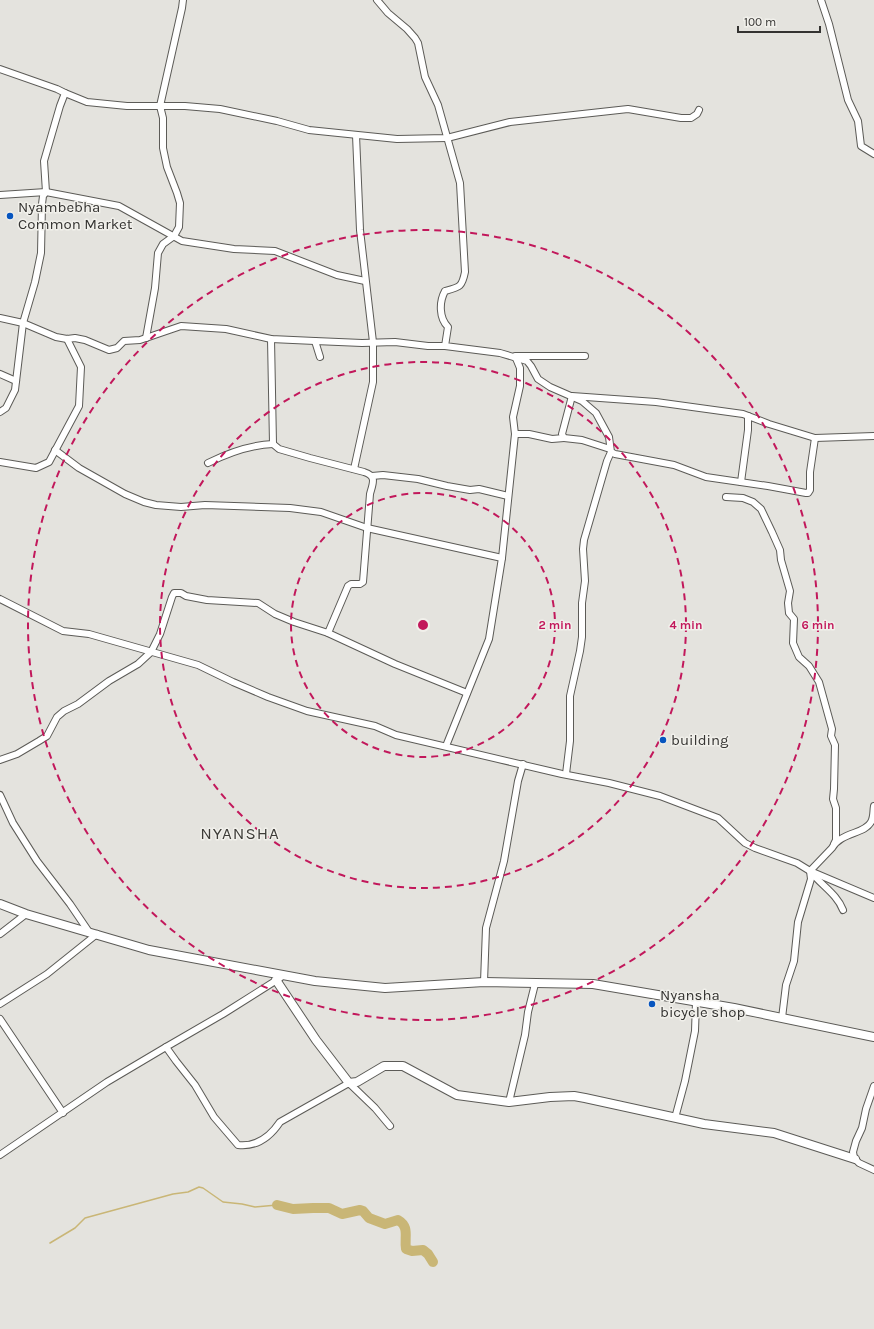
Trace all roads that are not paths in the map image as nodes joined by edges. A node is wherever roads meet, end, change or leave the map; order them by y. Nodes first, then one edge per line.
1 (183, 0) edge
2 (377, 0) edge
3 (821, 0) edge
4 (0, 69) edge
5 (65, 93) junction
6 (160, 106) junction
7 (699, 110) dead end
8 (356, 135) junction
9 (447, 138) junction
10 (874, 154) edge
11 (46, 192) junction
12 (0, 195) edge
13 (174, 236) junction
14 (365, 281) junction
15 (0, 318) edge
16 (23, 323) junction
17 (146, 338) junction
18 (67, 339) junction
19 (271, 339) junction
20 (315, 341) junction
21 (373, 342) junction
22 (445, 346) junction
23 (515, 356) junction
24 (585, 356) dead end
25 (320, 357) dead end
26 (0, 374) edge
27 (16, 381) junction
28 (572, 396) junction
29 (0, 412) edge
30 (748, 416) junction
31 (515, 434) junction
32 (874, 436) edge
33 (564, 438) junction
34 (815, 438) junction
35 (273, 444) junction
36 (55, 450) junction
37 (611, 450) junction
38 (0, 462) edge
39 (208, 463) dead end
40 (354, 469) junction
41 (372, 476) junction
42 (742, 482) junction
43 (508, 496) junction
44 (726, 497) dead end
45 (367, 528) junction
46 (502, 558) junction
47 (0, 599) edge
48 (328, 633) junction
49 (151, 652) junction
50 (467, 692) junction
51 (446, 746) junction
52 (0, 760) edge
53 (523, 764) junction
54 (566, 774) junction
55 (0, 795) edge
56 (874, 806) edge
57 (871, 826) edge
58 (834, 844) junction
59 (810, 871) junction
60 (874, 898) edge
61 (0, 904) edge
62 (843, 910) dead end
63 (26, 914) junction
64 (93, 933) junction
65 (0, 934) edge
66 (284, 975) junction
67 (276, 980) junction
68 (484, 982) junction
69 (535, 984) junction
70 (696, 1002) junction
71 (0, 1004) edge
72 (782, 1018) junction
73 (0, 1019) edge
74 (874, 1037) edge
75 (166, 1047) junction
76 (349, 1083) junction
77 (874, 1086) edge
78 (509, 1102) junction
79 (63, 1113) junction
80 (675, 1118) junction
81 (390, 1126) dead end
82 (0, 1155) edge
83 (855, 1159) junction
84 (874, 1170) edge

1 - 6 street
2 - 9 street
3 - 10 street
4 - 5 street
5 - 6 street
5 - 11 street
6 - 8 street
6 - 13 street
7 - 9 street
8 - 9 street
8 - 14 street
9 - 22 street
11 - 12 street
11 - 13 street
11 - 16 street
13 - 14 street
13 - 17 street
14 - 21 street
15 - 16 street
16 - 18 street
16 - 27 street
17 - 18 street
17 - 19 street
18 - 36 street
19 - 20 street
19 - 35 street
20 - 21 street
20 - 25 street
21 - 22 street
21 - 40 street
22 - 23 street
23 - 24 street
23 - 28 street
23 - 31 street
26 - 27 street
27 - 29 street
28 - 30 street
28 - 33 street
28 - 37 street
30 - 34 street
30 - 42 street
31 - 33 street
31 - 43 street
32 - 34 street
33 - 37 street
34 - 42 street
35 - 39 street
35 - 40 street
36 - 38 street
36 - 45 street
37 - 42 street
37 - 54 street
40 - 41 street
41 - 43 street
41 - 45 street
43 - 46 street
44 - 58 street
45 - 46 street
45 - 48 street
46 - 50 street
47 - 49 street
48 - 49 street
48 - 50 street
49 - 51 street
49 - 52 street
50 - 51 street
51 - 53 street
53 - 54 street
53 - 68 street
54 - 59 street
55 - 64 street
56 - 57 street
57 - 58 street
58 - 59 street
59 - 60 street
59 - 62 street
59 - 72 street
61 - 63 street
63 - 64 street
63 - 65 street
64 - 66 street
64 - 71 street
66 - 67 street
66 - 68 street
67 - 75 street
67 - 76 street
68 - 69 street
69 - 70 street
69 - 78 street
70 - 72 street
70 - 80 street
72 - 74 street
73 - 79 street
75 - 76 street
75 - 79 street
76 - 78 street
76 - 81 street
77 - 83 street
78 - 80 street
79 - 82 street
80 - 83 street
83 - 84 street

